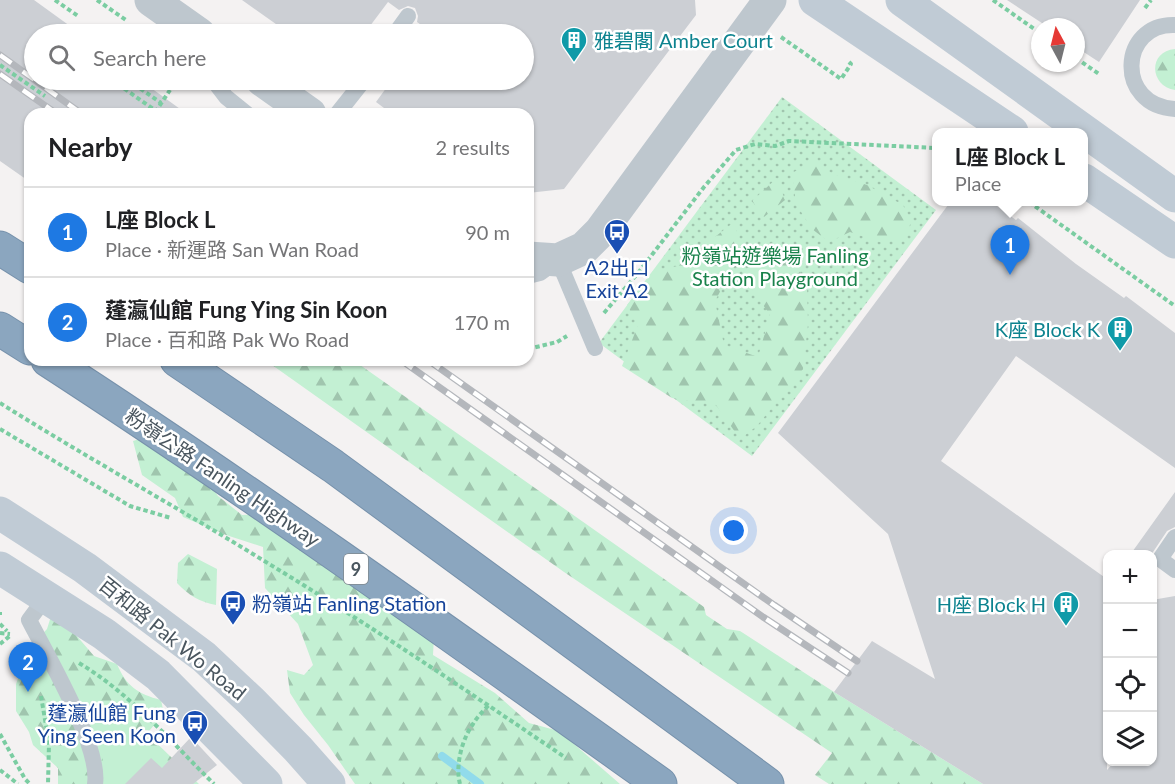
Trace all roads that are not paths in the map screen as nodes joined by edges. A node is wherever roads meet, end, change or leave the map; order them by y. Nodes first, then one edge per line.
1 (770, 0) edge
2 (815, 0) edge
3 (902, 0) edge
4 (141, 12) edge
5 (408, 16) dead end
6 (172, 24) edge
7 (403, 24) edge
8 (1175, 25) edge
9 (220, 90) edge
10 (276, 90) edge
11 (356, 90) edge
12 (240, 108) edge
13 (302, 108) edge
14 (342, 108) edge
15 (1175, 109) edge
16 (1006, 128) edge
17 (1080, 128) edge
18 (1088, 134) edge
19 (1088, 183) edge
20 (1175, 196) edge
21 (1175, 242) edge
22 (0, 248) edge
23 (543, 259) edge
24 (24, 263) edge
25 (534, 274) edge
26 (0, 329) edge
27 (24, 344) edge
28 (595, 348) dead end
29 (57, 366) edge
30 (186, 366) edge
31 (0, 513) edge
32 (1175, 537) edge
33 (0, 568) edge
34 (1175, 570) edge
35 (46, 597) junction
36 (95, 784) edge
37 (266, 784) edge
38 (329, 784) edge
39 (660, 784) edge
40 (768, 784) edge

1 - 23 street
2 - 16 main road
3 - 17 main road
4 - 6 street
5 - 7 lane
8 - 15 lane
9 - 12 lane
10 - 13 street
11 - 14 lane
18 - 20 main road
19 - 21 main road
22 - 24 highway
23 - 25 lane
23 - 28 lane
26 - 27 highway
29 - 39 highway, 粉嶺公路 Fanling Highway / 9
30 - 40 highway
31 - 38 main road, 百和路 Pak Wo Road
32 - 34 lane
33 - 35 main road, 百和路 Pak Wo Road
35 - 36 lane
35 - 37 main road, 百和路 Pak Wo Road

